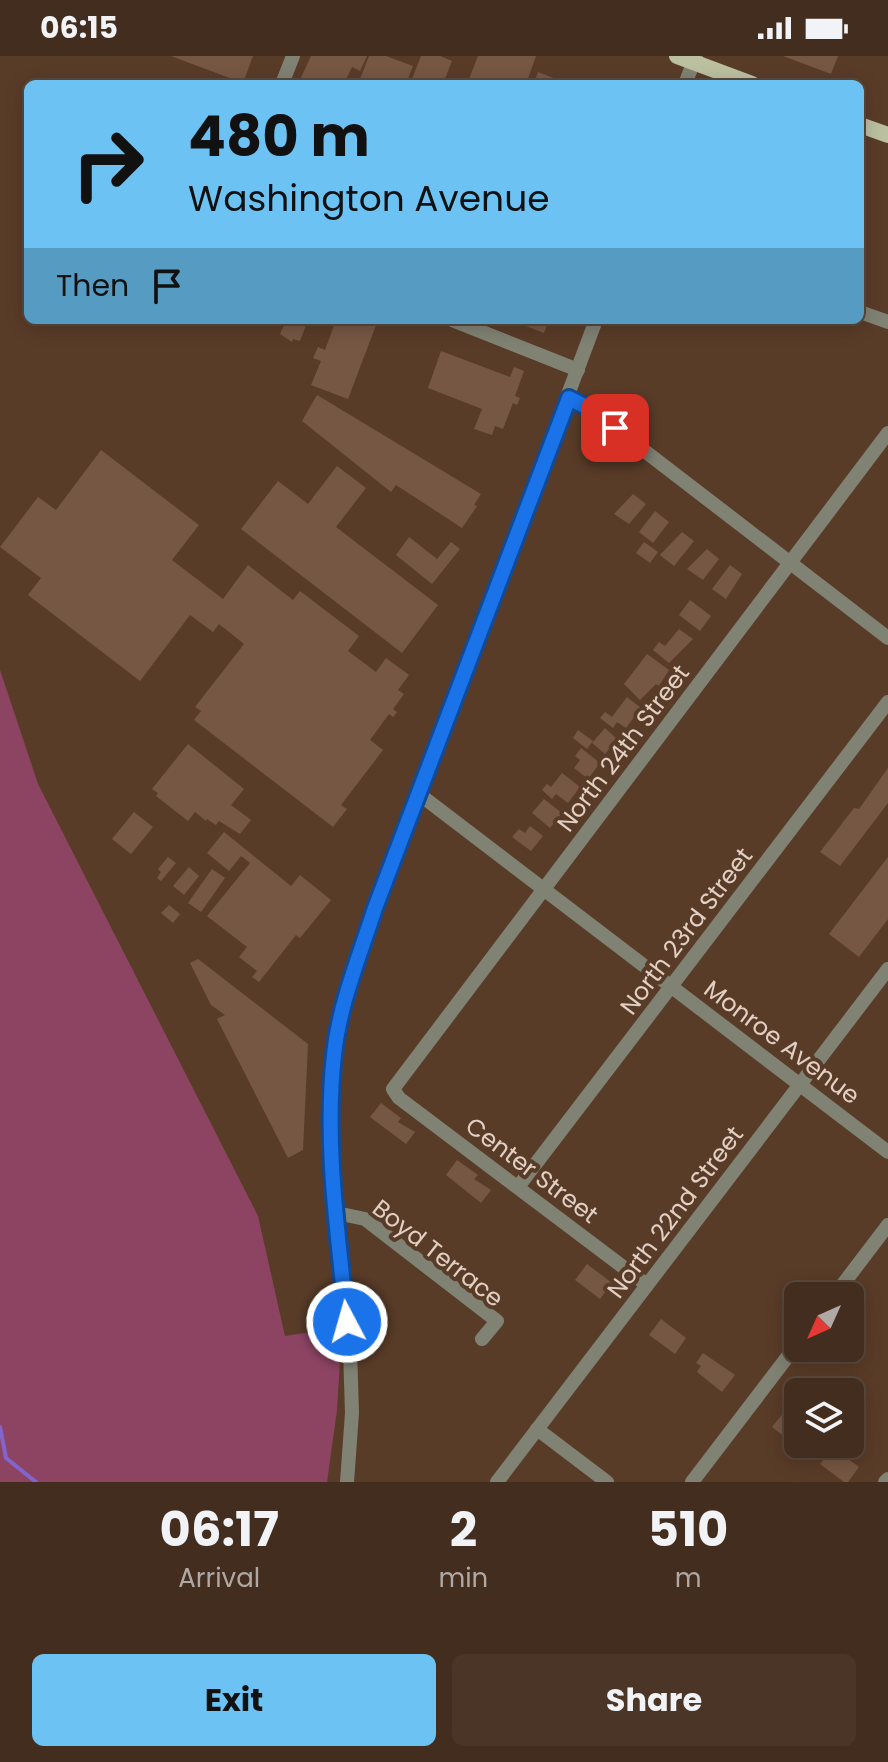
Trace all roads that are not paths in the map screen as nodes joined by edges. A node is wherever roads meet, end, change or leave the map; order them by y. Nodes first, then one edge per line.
1 (293, 56) edge
2 (689, 58) edge
3 (284, 80) edge
4 (686, 80) edge
5 (742, 80) edge
6 (864, 126) edge
7 (888, 135) edge
8 (864, 313) edge
9 (888, 322) edge
10 (462, 324) edge
11 (595, 324) edge
12 (578, 370) junction
13 (569, 398) junction
14 (888, 433) edge
15 (789, 563) junction
16 (888, 638) edge
17 (888, 702) edge
18 (419, 794) junction
19 (544, 888) junction
20 (888, 969) edge
21 (671, 986) junction
22 (800, 1084) junction
23 (393, 1089) joint
24 (888, 1152) edge
25 (518, 1187) junction
26 (336, 1216) junction
27 (888, 1225) edge
28 (845, 1282) edge
29 (647, 1285) junction
30 (482, 1339) dead end
31 (784, 1361) edge
32 (537, 1429) junction
33 (347, 1482) edge
34 (497, 1482) edge
35 (607, 1482) edge
36 (692, 1482) edge

1 - 3 street
2 - 4 street
2 - 5 main road
6 - 7 main road
8 - 9 street
10 - 12 street
11 - 12 street
12 - 13 street
13 - 15 street
13 - 18 street
14 - 15 street, North 24th Street
15 - 16 street
15 - 19 street, North 24th Street
17 - 21 street, North 23rd Street
18 - 19 street, Monroe Avenue
18 - 26 street
19 - 21 street, Monroe Avenue
19 - 23 street, North 24th Street
20 - 22 street, North 22nd Street
21 - 22 street, Monroe Avenue
21 - 25 street, North 23rd Street
22 - 24 street, Monroe Avenue
22 - 29 street, North 22nd Street
23 - 25 street, Center Street
25 - 29 street, Center Street
26 - 30 street, Boyd Terrace
26 - 33 street
27 - 28 street
29 - 32 street, North 22nd Street
31 - 36 street
32 - 34 street, North 22nd Street
32 - 35 street

